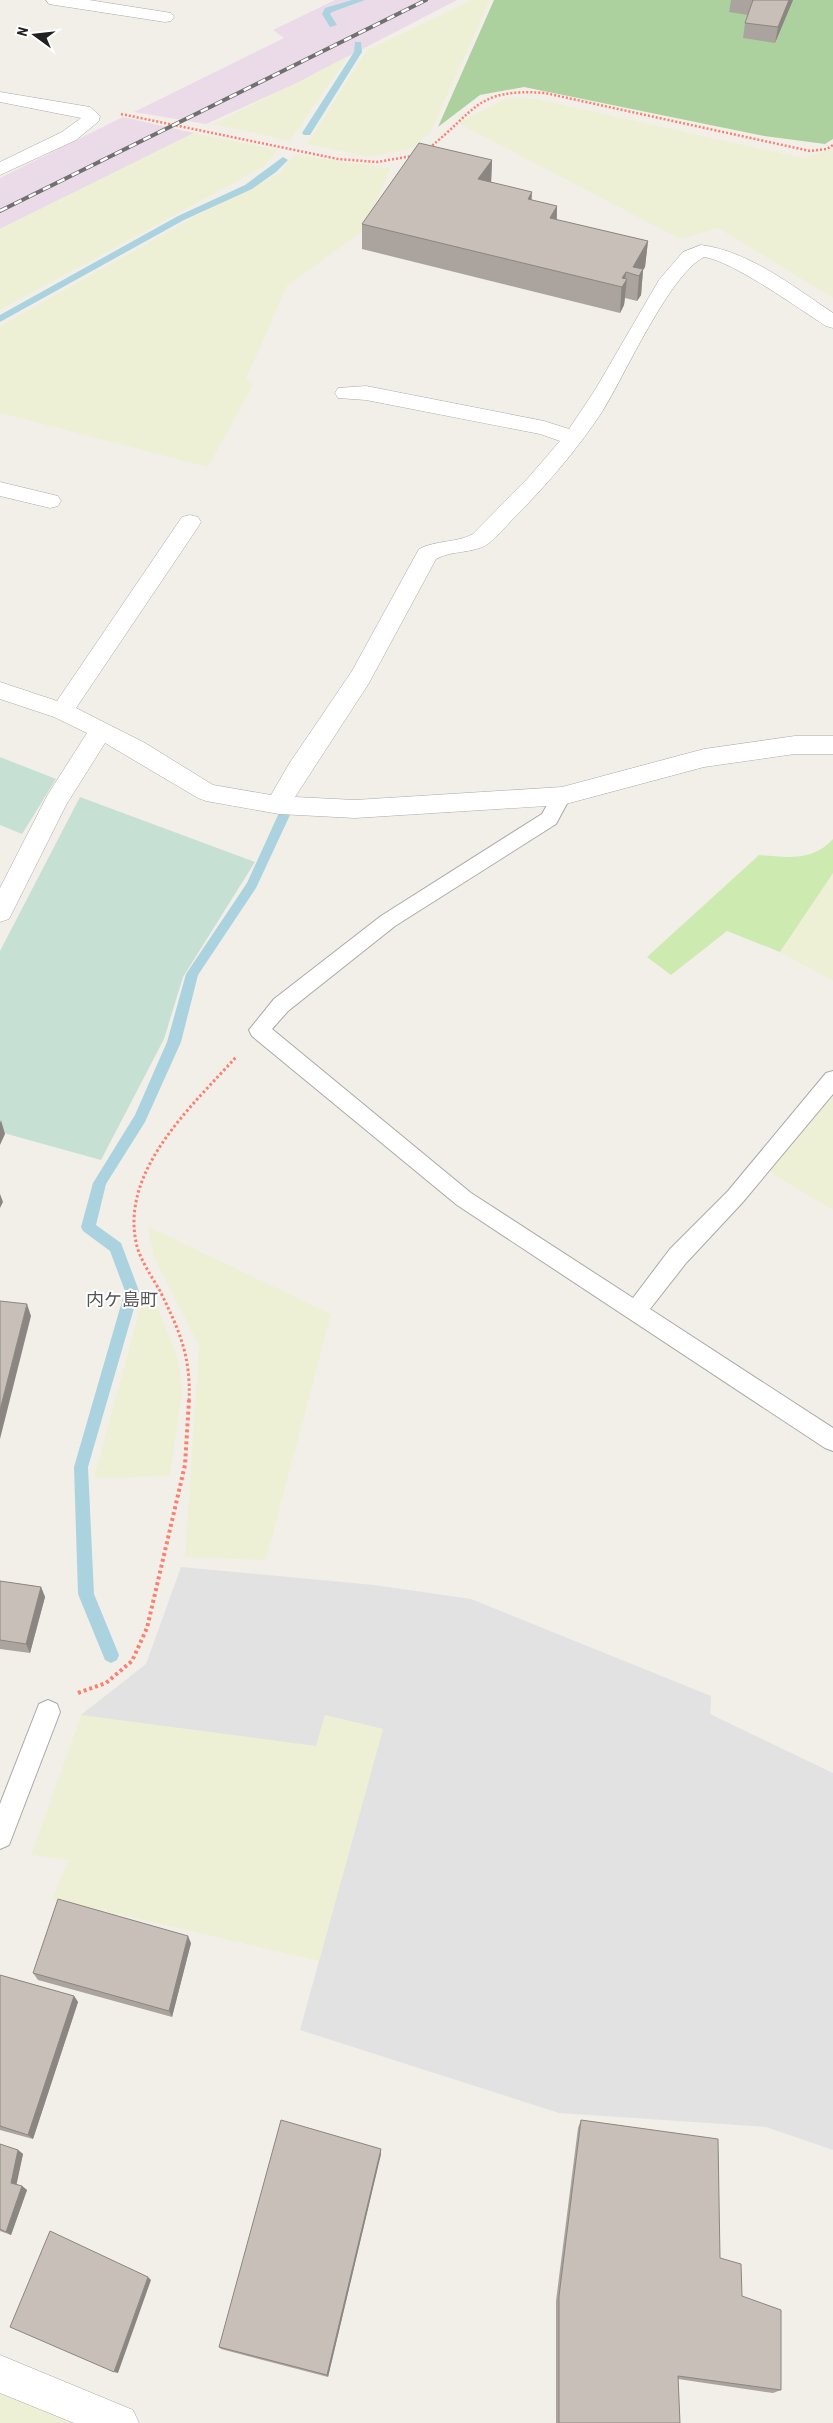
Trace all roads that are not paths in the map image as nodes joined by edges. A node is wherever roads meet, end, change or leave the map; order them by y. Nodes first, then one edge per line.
1 (55, 0) edge
2 (165, 16) dead end
3 (0, 97) edge
4 (0, 169) edge
5 (833, 322) edge
6 (345, 392) dead end
7 (574, 438) junction
8 (0, 489) edge
9 (50, 501) dead end
10 (190, 522) dead end
11 (0, 690) edge
12 (62, 711) junction
13 (101, 730) junction
14 (831, 743) edge
15 (562, 796) junction
16 (279, 805) junction
17 (8, 879) edge
18 (0, 912) edge
19 (833, 1079) edge
20 (635, 1312) junction
21 (833, 1441) edge
22 (48, 1712) road end
23 (0, 1836) edge
24 (0, 2374) edge
25 (120, 2423) edge

1 - 2 street
3 - 4 street
5 - 7 street
6 - 7 street
7 - 16 street
8 - 9 street
10 - 12 street
11 - 12 street
12 - 13 street
13 - 16 street
13 - 17 street
14 - 15 street
15 - 16 street
15 - 20 lane
17 - 18 street
19 - 20 lane
20 - 21 lane
22 - 23 lane
24 - 25 street

